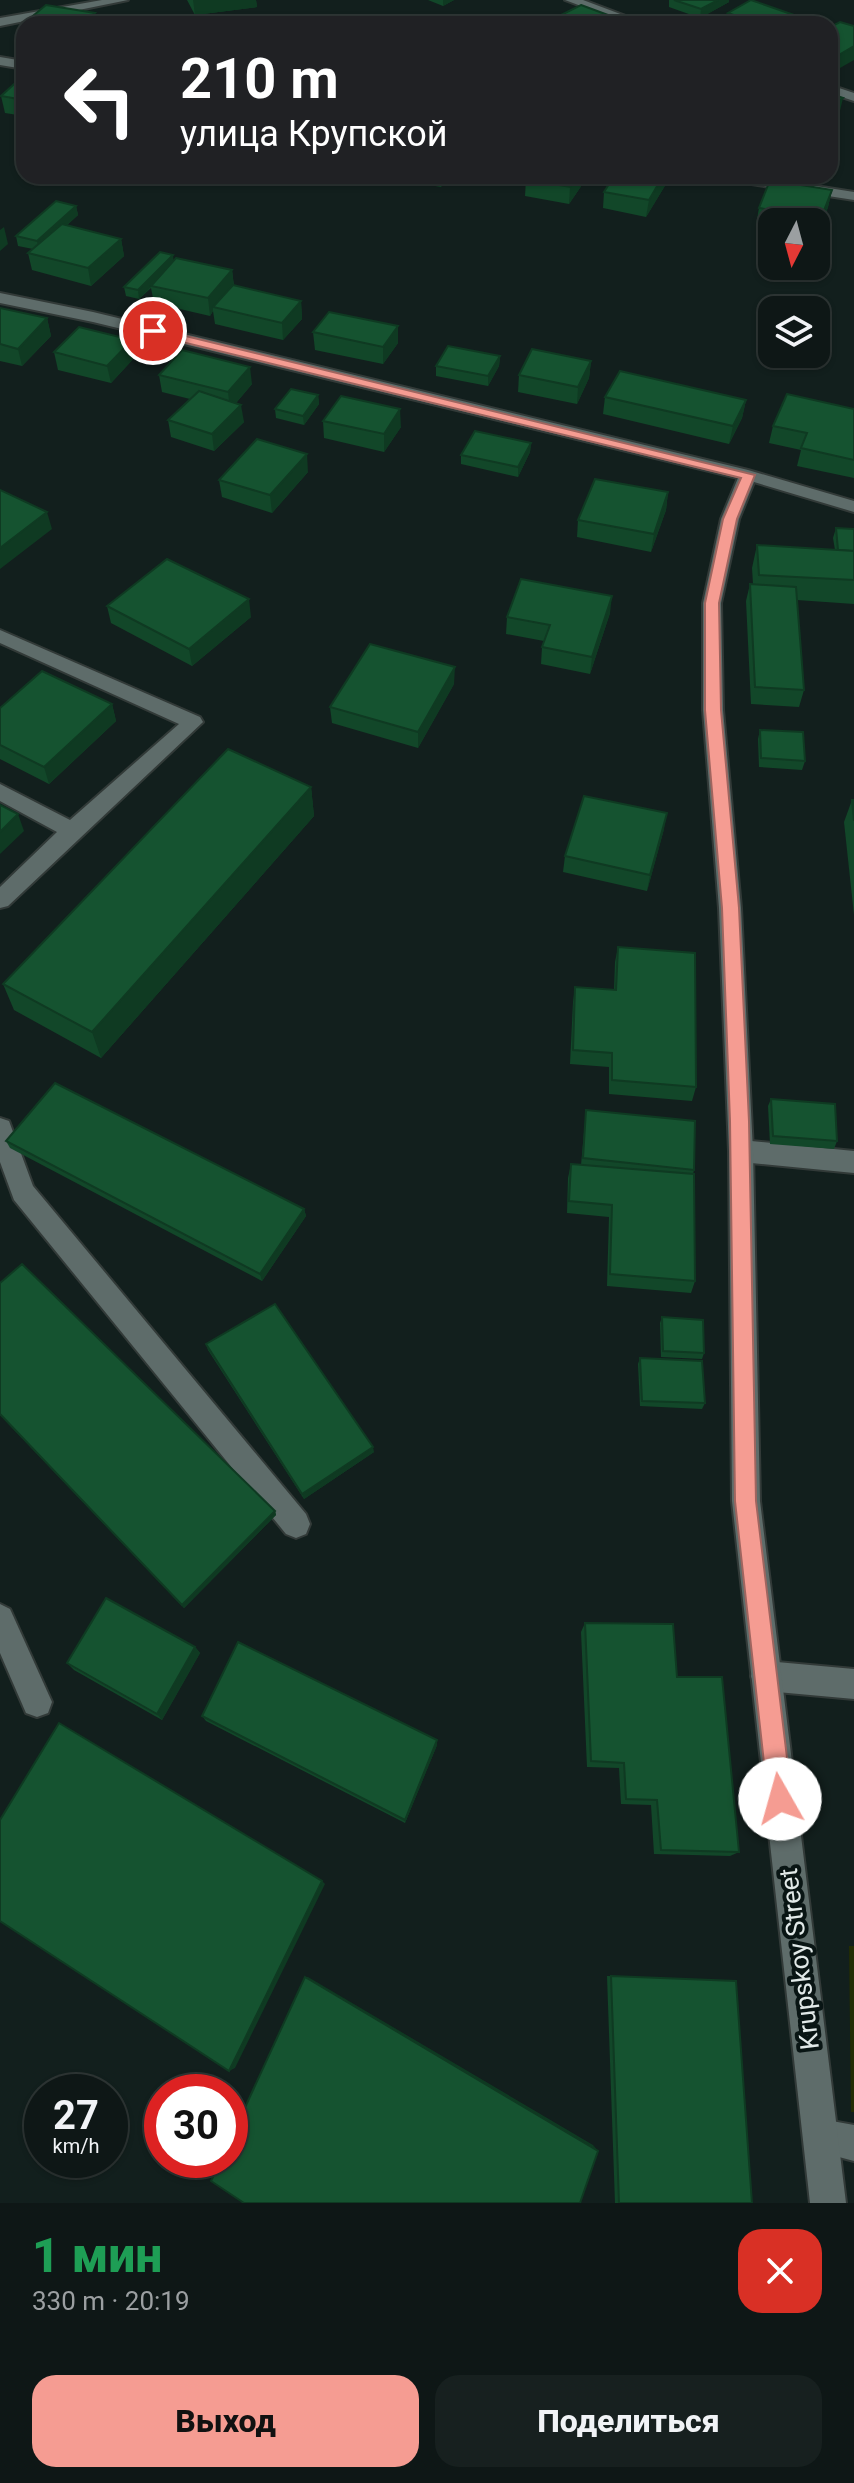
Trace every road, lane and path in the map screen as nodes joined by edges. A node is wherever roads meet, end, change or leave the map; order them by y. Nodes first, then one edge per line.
1 (122, 0) edge
2 (571, 0) edge
3 (33, 16) edge
4 (618, 16) edge
5 (777, 184) edge
6 (854, 196) edge
7 (0, 298) edge
8 (748, 475) junction
9 (854, 507) edge
10 (1, 636) edge
11 (0, 792) edge
12 (72, 830) junction
13 (0, 900) edge
14 (0, 1128) edge
15 (741, 1151) junction
16 (854, 1162) edge
17 (296, 1524) dead end
18 (0, 1619) edge
19 (766, 1676) junction
20 (854, 1684) edge
21 (37, 1702) dead end
22 (837, 2140) edge
23 (828, 2203) edge

1 - 3 street
2 - 4 street
5 - 6 street
7 - 8 street
8 - 9 street
8 - 15 street, Krupskoy Street
10 - 12 street
11 - 12 street
12 - 13 street
14 - 17 street
15 - 16 street
15 - 19 street, Krupskoy Street
18 - 21 street
19 - 20 street
19 - 22 street, Krupskoy Street
22 - 23 street, Krupskoy Street

